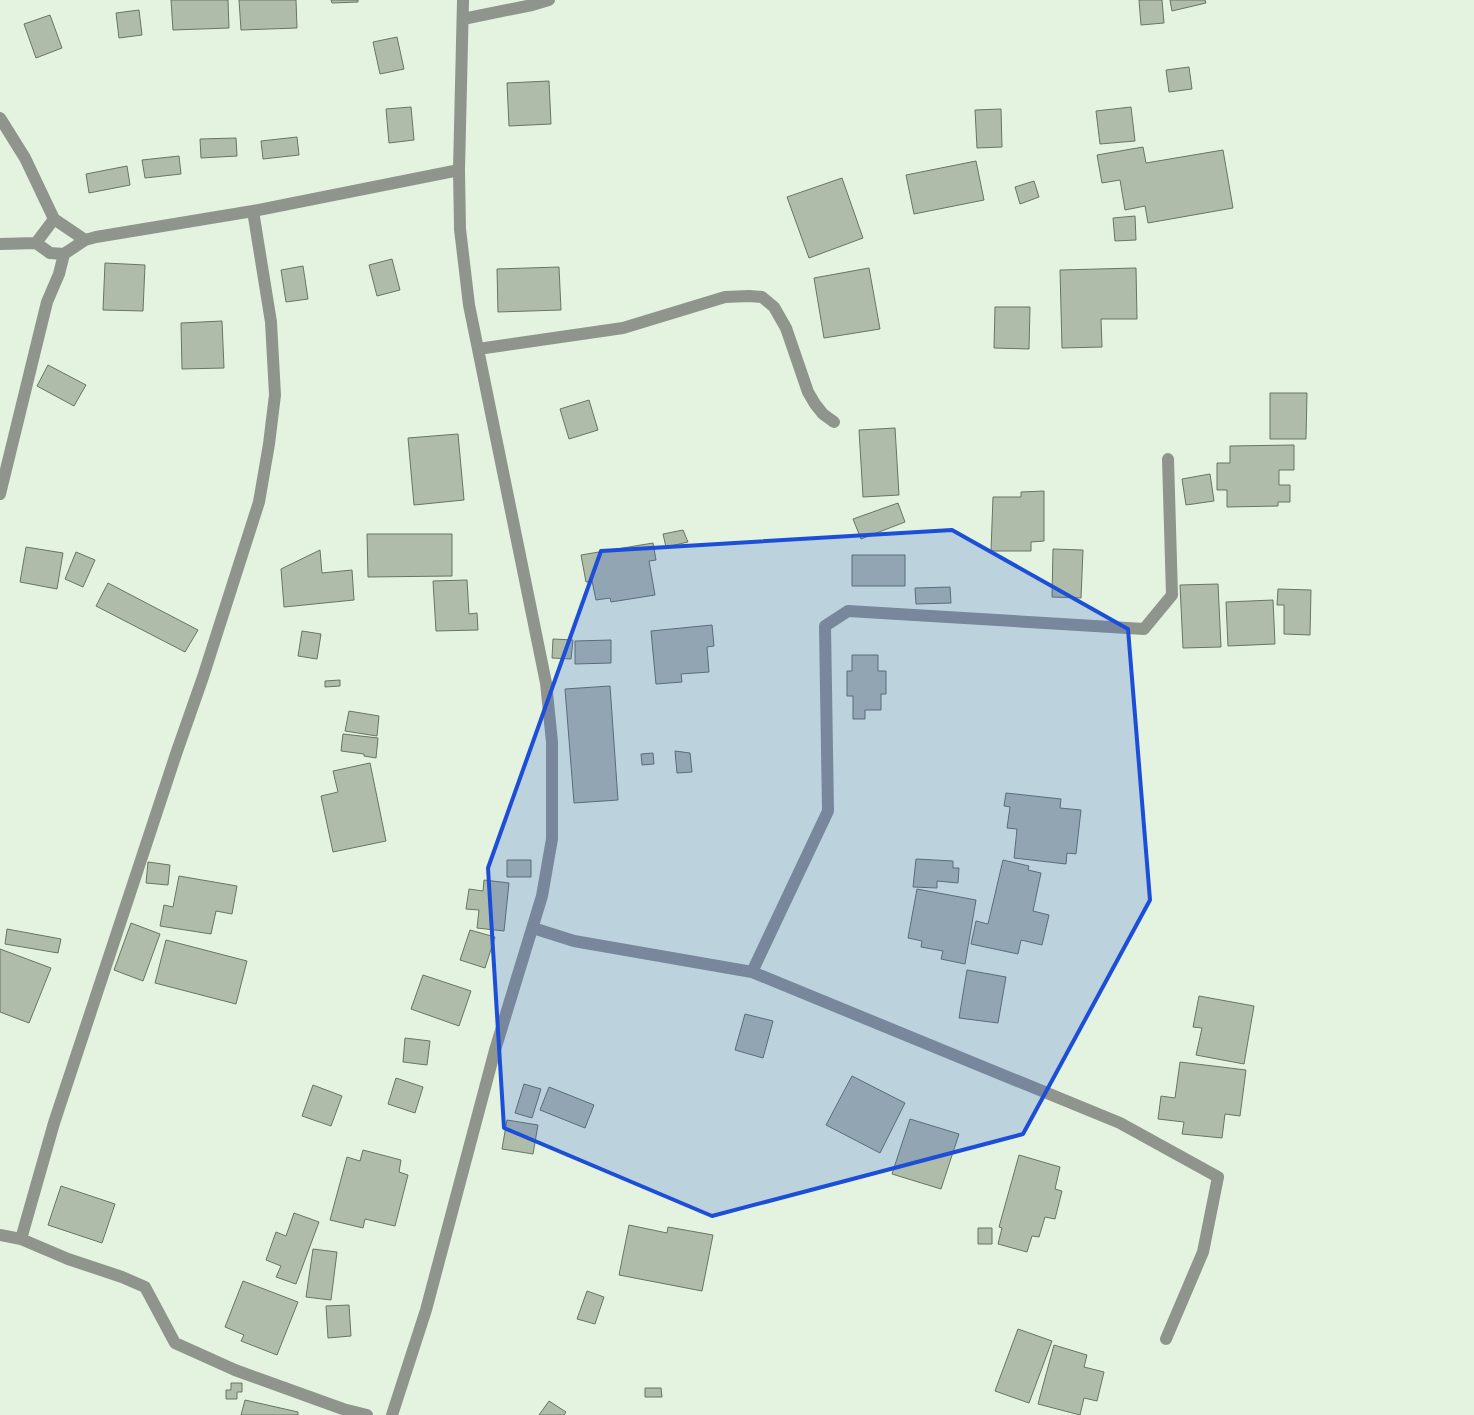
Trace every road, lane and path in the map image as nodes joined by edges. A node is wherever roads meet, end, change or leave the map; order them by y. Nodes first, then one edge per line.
1 (463, 0) edge
2 (549, 0) edge
3 (463, 19) junction
4 (0, 118) edge
5 (459, 170) junction
6 (253, 212) junction
7 (54, 219) junction
8 (85, 240) junction
9 (36, 243) junction
10 (0, 244) edge
11 (64, 254) junction
12 (478, 349) junction
13 (834, 422) dead end
14 (1168, 459) dead end
15 (0, 494) edge
16 (533, 928) junction
17 (752, 972) junction
18 (0, 1235) edge
19 (21, 1240) junction
20 (1166, 1340) dead end
21 (367, 1415) edge
22 (392, 1415) edge

1 - 3 street
2 - 3 street
3 - 5 street
4 - 7 street
5 - 6 street
5 - 12 street
6 - 8 street
6 - 19 street
7 - 8 street
7 - 9 street
8 - 11 street
9 - 10 street
9 - 11 street
11 - 15 street
12 - 13 street
12 - 16 street
14 - 17 street
16 - 17 street
16 - 22 street
17 - 20 street
18 - 19 street
19 - 21 street

